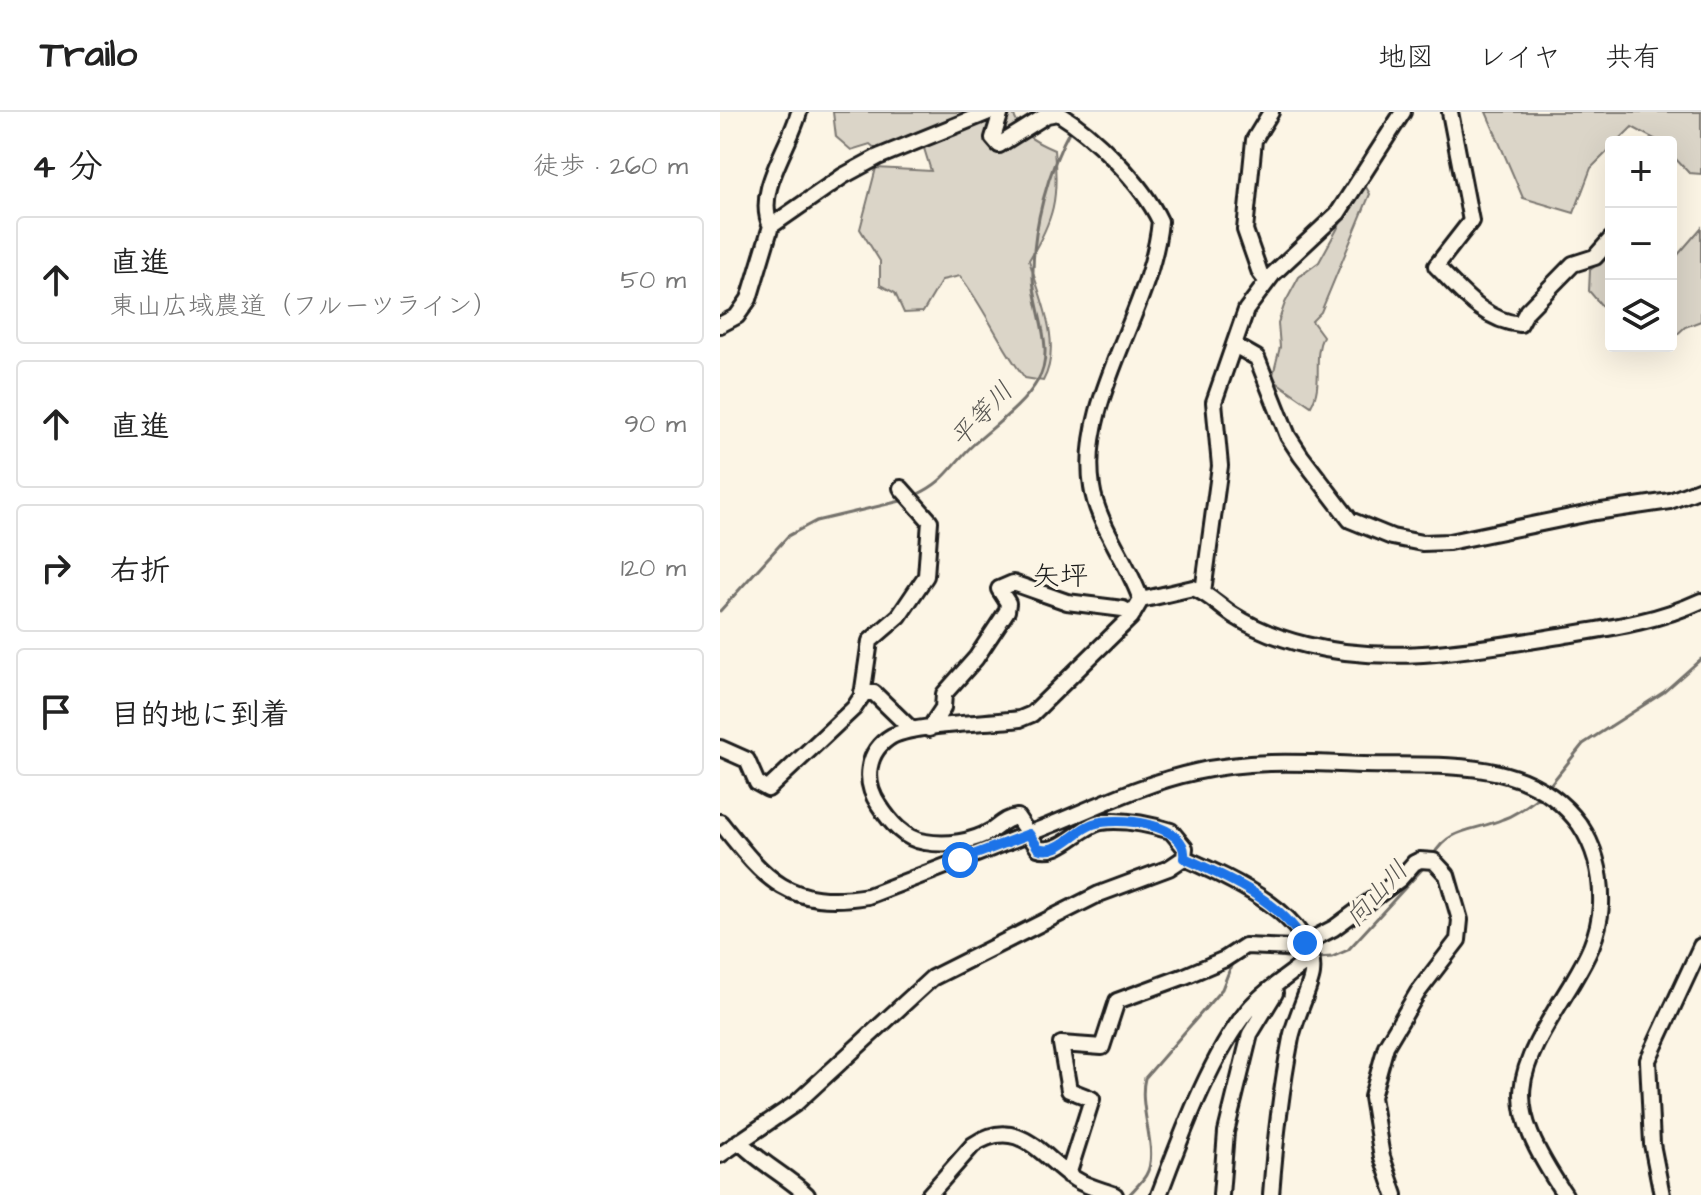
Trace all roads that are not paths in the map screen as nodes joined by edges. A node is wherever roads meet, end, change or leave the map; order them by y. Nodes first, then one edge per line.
1 (799, 112) edge
2 (989, 112) edge
3 (1001, 112) edge
4 (1271, 112) edge
5 (1403, 112) edge
6 (1450, 112) edge
7 (771, 226) junction
8 (1605, 246) edge
9 (1267, 282) junction
10 (720, 325) edge
11 (1236, 346) junction
12 (1701, 489) edge
13 (907, 494) dead end
14 (1203, 592) junction
15 (1141, 600) junction
16 (1701, 601) edge
17 (1133, 614) junction
18 (862, 692) junction
19 (929, 729) junction
20 (912, 730) junction
21 (720, 748) edge
22 (720, 822) edge
23 (1029, 834) junction
24 (1184, 858) junction
25 (1305, 943) junction
26 (1701, 946) edge
27 (1310, 959) junction
28 (1284, 980) junction
29 (739, 1141) junction
30 (720, 1155) edge
31 (1068, 1175) junction
32 (807, 1195) edge
33 (929, 1195) edge
34 (1115, 1195) edge
35 (1159, 1195) edge
36 (1221, 1195) edge
37 (1271, 1195) edge
38 (1395, 1195) edge
39 (1565, 1195) edge
40 (1662, 1195) edge

1 - 7 street
2 - 7 street
3 - 15 street
4 - 9 street
5 - 9 street
6 - 8 street
7 - 10 street
9 - 11 street
11 - 12 street
11 - 14 street
13 - 18 street
14 - 15 street
14 - 16 street
15 - 17 street
17 - 19 street
17 - 19 street
18 - 20 street
18 - 21 street
19 - 20 street
20 - 23 street
22 - 23 street
23 - 24 street
23 - 39 street
24 - 25 street
24 - 29 street
25 - 27 street
25 - 31 street
25 - 38 street
26 - 40 street
27 - 28 street
27 - 37 street
28 - 35 street
28 - 36 street
29 - 30 street
29 - 32 street
31 - 33 street
31 - 34 street

